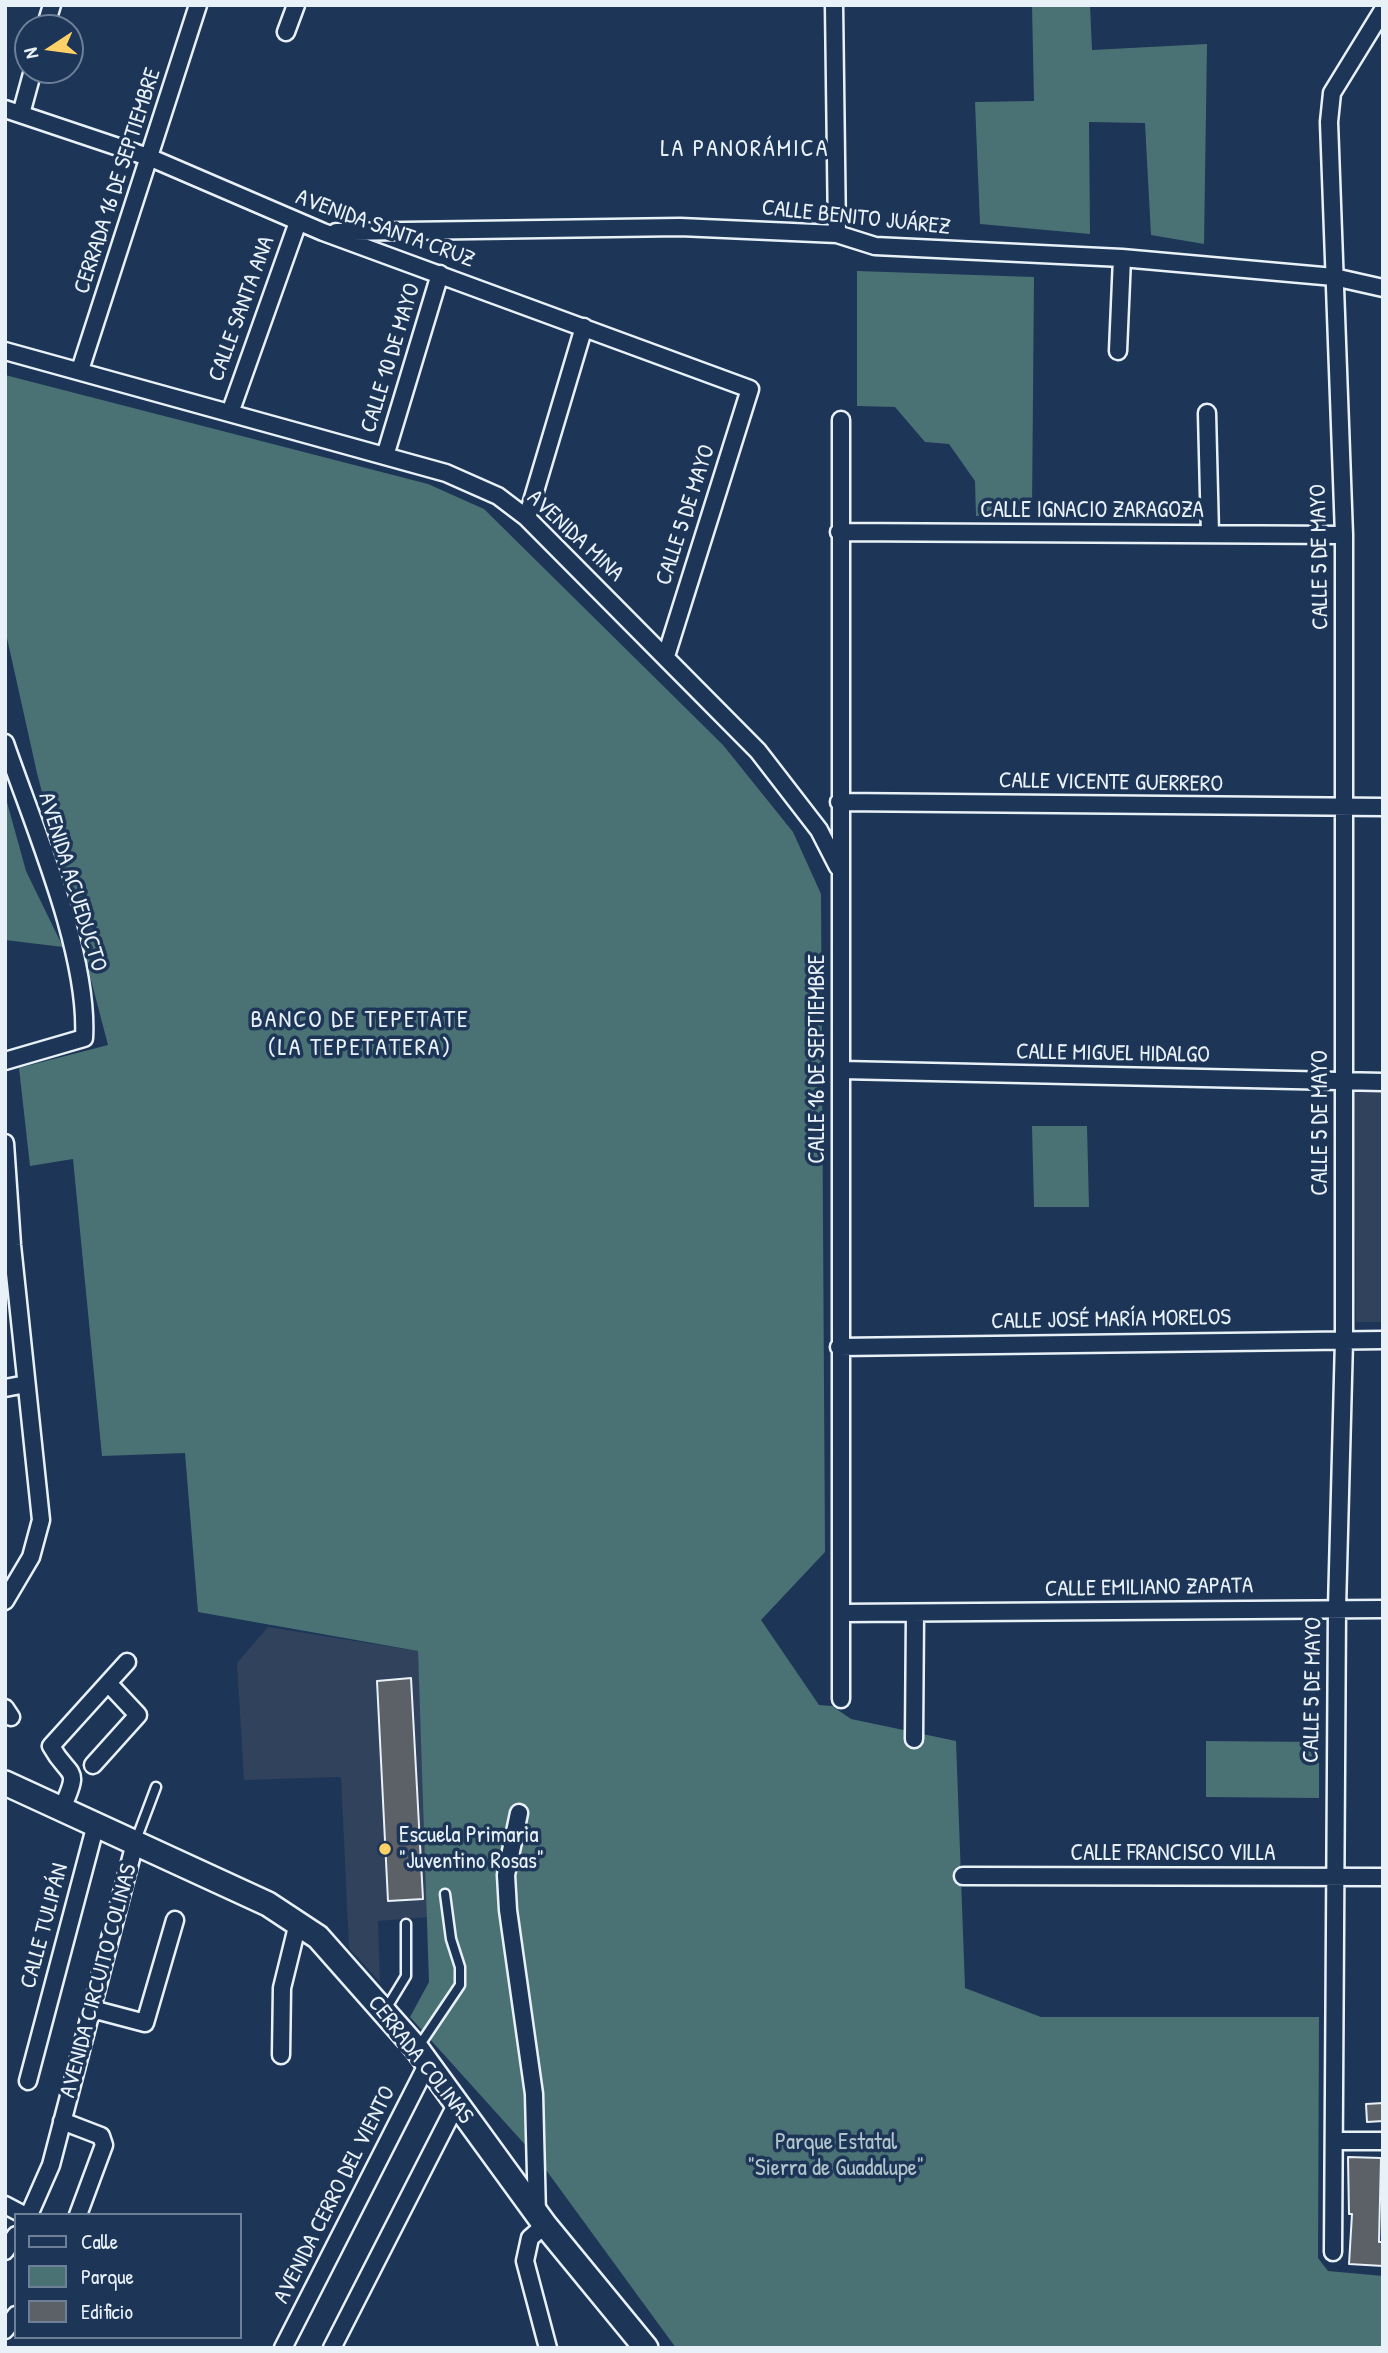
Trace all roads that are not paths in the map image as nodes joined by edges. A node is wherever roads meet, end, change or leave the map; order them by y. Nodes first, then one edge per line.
1 (198, 5) edge
2 (296, 5) edge
3 (834, 5) edge
4 (1383, 10) edge
5 (286, 32) dead end
6 (26, 84) edge
7 (13, 112) edge
8 (151, 158) junction
9 (298, 222) junction
10 (323, 232) junction
11 (837, 234) junction
12 (1122, 258) junction
13 (440, 274) junction
14 (1334, 277) junction
15 (1383, 288) edge
16 (584, 327) junction
17 (5, 351) edge
18 (1118, 351) dead end
19 (80, 370) junction
20 (751, 389) joint
21 (230, 413) junction
22 (1207, 413) dead end
23 (841, 420) dead end
24 (385, 456) junction
25 (527, 518) junction
26 (839, 531) junction
27 (1210, 534) junction
28 (1344, 536) junction
29 (666, 656) junction
30 (5, 743) edge
31 (839, 802) junction
32 (1383, 807) edge
33 (1344, 809) junction
34 (841, 873) junction
35 (5, 1061) edge
36 (842, 1070) junction
37 (1343, 1082) junction
38 (1383, 1082) edge
39 (5, 1143) edge
40 (9, 1245) edge
41 (1345, 1340) junction
42 (1383, 1340) edge
43 (839, 1347) junction
44 (26, 1384) junction
45 (5, 1388) edge
46 (5, 1601) edge
47 (1336, 1608) junction
48 (1383, 1609) edge
49 (842, 1613) junction
50 (915, 1613) junction
51 (127, 1662) dead end
52 (108, 1683) junction
53 (841, 1699) dead end
54 (914, 1739) dead end
55 (93, 1765) dead end
56 (5, 1783) edge
57 (156, 1787) dead end
58 (62, 1808) junction
59 (519, 1813) dead end
60 (96, 1824) junction
61 (135, 1843) junction
62 (962, 1876) dead end
63 (1334, 1877) junction
64 (1383, 1877) edge
65 (445, 1894) dead end
66 (175, 1920) dead end
67 (298, 1923) junction
68 (406, 1924) dead end
69 (92, 2009) junction
70 (384, 2011) junction
71 (281, 2055) dead end
72 (423, 2056) junction
73 (28, 2081) dead end
74 (457, 2104) junction
75 (62, 2121) junction
76 (1335, 2141) junction
77 (1383, 2141) edge
78 (5, 2204) edge
79 (23, 2213) edge
80 (28, 2213) edge
81 (79, 2213) edge
82 (541, 2220) junction
83 (1333, 2252) dead end
84 (283, 2348) edge
85 (332, 2348) edge
86 (548, 2348) edge
87 (646, 2348) edge

1 - 8 street, CERRADA 16 DE SEPTIEMBRE
2 - 5 street
3 - 11 street
4 - 14 street, CALLE 5 DE MAYO
6 - 7 street
7 - 8 street, AVENIDA SANTA CRUZ
8 - 9 street, AVENIDA SANTA CRUZ
8 - 19 street, CERRADA 16 DE SEPTIEMBRE
9 - 10 street, AVENIDA SANTA CRUZ
9 - 21 street, CALLE SANTA ANA
10 - 11 street, CALLE BENITO JUÁREZ
10 - 13 street, AVENIDA SANTA CRUZ
11 - 12 street, CALLE BENITO JUÁREZ
12 - 14 street, CALLE BENITO JUÁREZ
12 - 18 street
13 - 16 street, AVENIDA SANTA CRUZ
13 - 24 street, CALLE 10 DE MAYO
14 - 15 street, CALLE BENITO JUÁREZ
14 - 28 street, CALLE 5 DE MAYO
16 - 20 street, AVENIDA SANTA CRUZ
16 - 25 street
17 - 19 street, AVENIDA MINA
19 - 21 street, AVENIDA MINA
20 - 29 street, CALLE 5 DE MAYO
21 - 24 street, AVENIDA MINA
22 - 27 street
23 - 26 street, CALLE 16 DE SEPTIEMBRE
24 - 25 street, AVENIDA MINA
25 - 29 street, AVENIDA MINA
26 - 27 street, CALLE IGNACIO ZARAGOZA
26 - 31 street, CALLE 16 DE SEPTIEMBRE
27 - 28 street, CALLE IGNACIO ZARAGOZA
28 - 33 street, CALLE 5 DE MAYO
29 - 34 street, AVENIDA MINA
30 - 35 street, AVENIDA ACUEDUCTO
31 - 33 street, CALLE VICENTE GUERRERO
31 - 34 street, CALLE 16 DE SEPTIEMBRE
32 - 33 street, CALLE VICENTE GUERRERO
33 - 37 street, CALLE 5 DE MAYO
34 - 36 street, CALLE 16 DE SEPTIEMBRE
36 - 37 street, CALLE MIGUEL HIDALGO
36 - 43 street, CALLE 16 DE SEPTIEMBRE
37 - 38 street, CALLE MIGUEL HIDALGO
37 - 41 street, CALLE 5 DE MAYO
39 - 40 street
40 - 44 street
41 - 42 street, CALLE JOSÉ MARÍA MORELOS
41 - 43 street, CALLE JOSÉ MARÍA MORELOS
41 - 47 street, CALLE 5 DE MAYO
43 - 49 street, CALLE 16 DE SEPTIEMBRE
44 - 45 street
44 - 46 street
47 - 48 street, CALLE EMILIANO ZAPATA
47 - 50 street, CALLE EMILIANO ZAPATA
47 - 63 street, CALLE 5 DE MAYO
49 - 50 street, CALLE EMILIANO ZAPATA
49 - 53 street, CALLE 16 DE SEPTIEMBRE
50 - 54 street
51 - 52 street
52 - 55 street
52 - 58 street
56 - 58 main road, AVENIDA CIRCUITO COLINAS
57 - 61 lane
58 - 60 main road, AVENIDA CIRCUITO COLINAS
59 - 82 street
60 - 61 main road, AVENIDA CIRCUITO COLINAS
60 - 73 street, CALLE TULIPÁN
61 - 67 main road, CERRADA COLINAS
61 - 69 street, AVENIDA CIRCUITO COLINAS
62 - 63 street, CALLE FRANCISCO VILLA
63 - 64 street, CALLE FRANCISCO VILLA
63 - 76 street, CALLE 5 DE MAYO
65 - 72 lane
66 - 69 street
67 - 70 main road, CERRADA COLINAS
67 - 71 street
68 - 70 lane
69 - 75 street, AVENIDA CIRCUITO COLINAS
70 - 72 main road, CERRADA COLINAS
72 - 74 main road, CERRADA COLINAS
72 - 84 street, AVENIDA CERRO DEL VIENTO
74 - 82 main road, CERRADA COLINAS
74 - 85 street
75 - 80 street, AVENIDA CIRCUITO COLINAS
75 - 81 street
76 - 77 street
76 - 83 street, CALLE 5 DE MAYO
78 - 79 street
82 - 86 street
82 - 87 main road, CERRADA COLINAS

